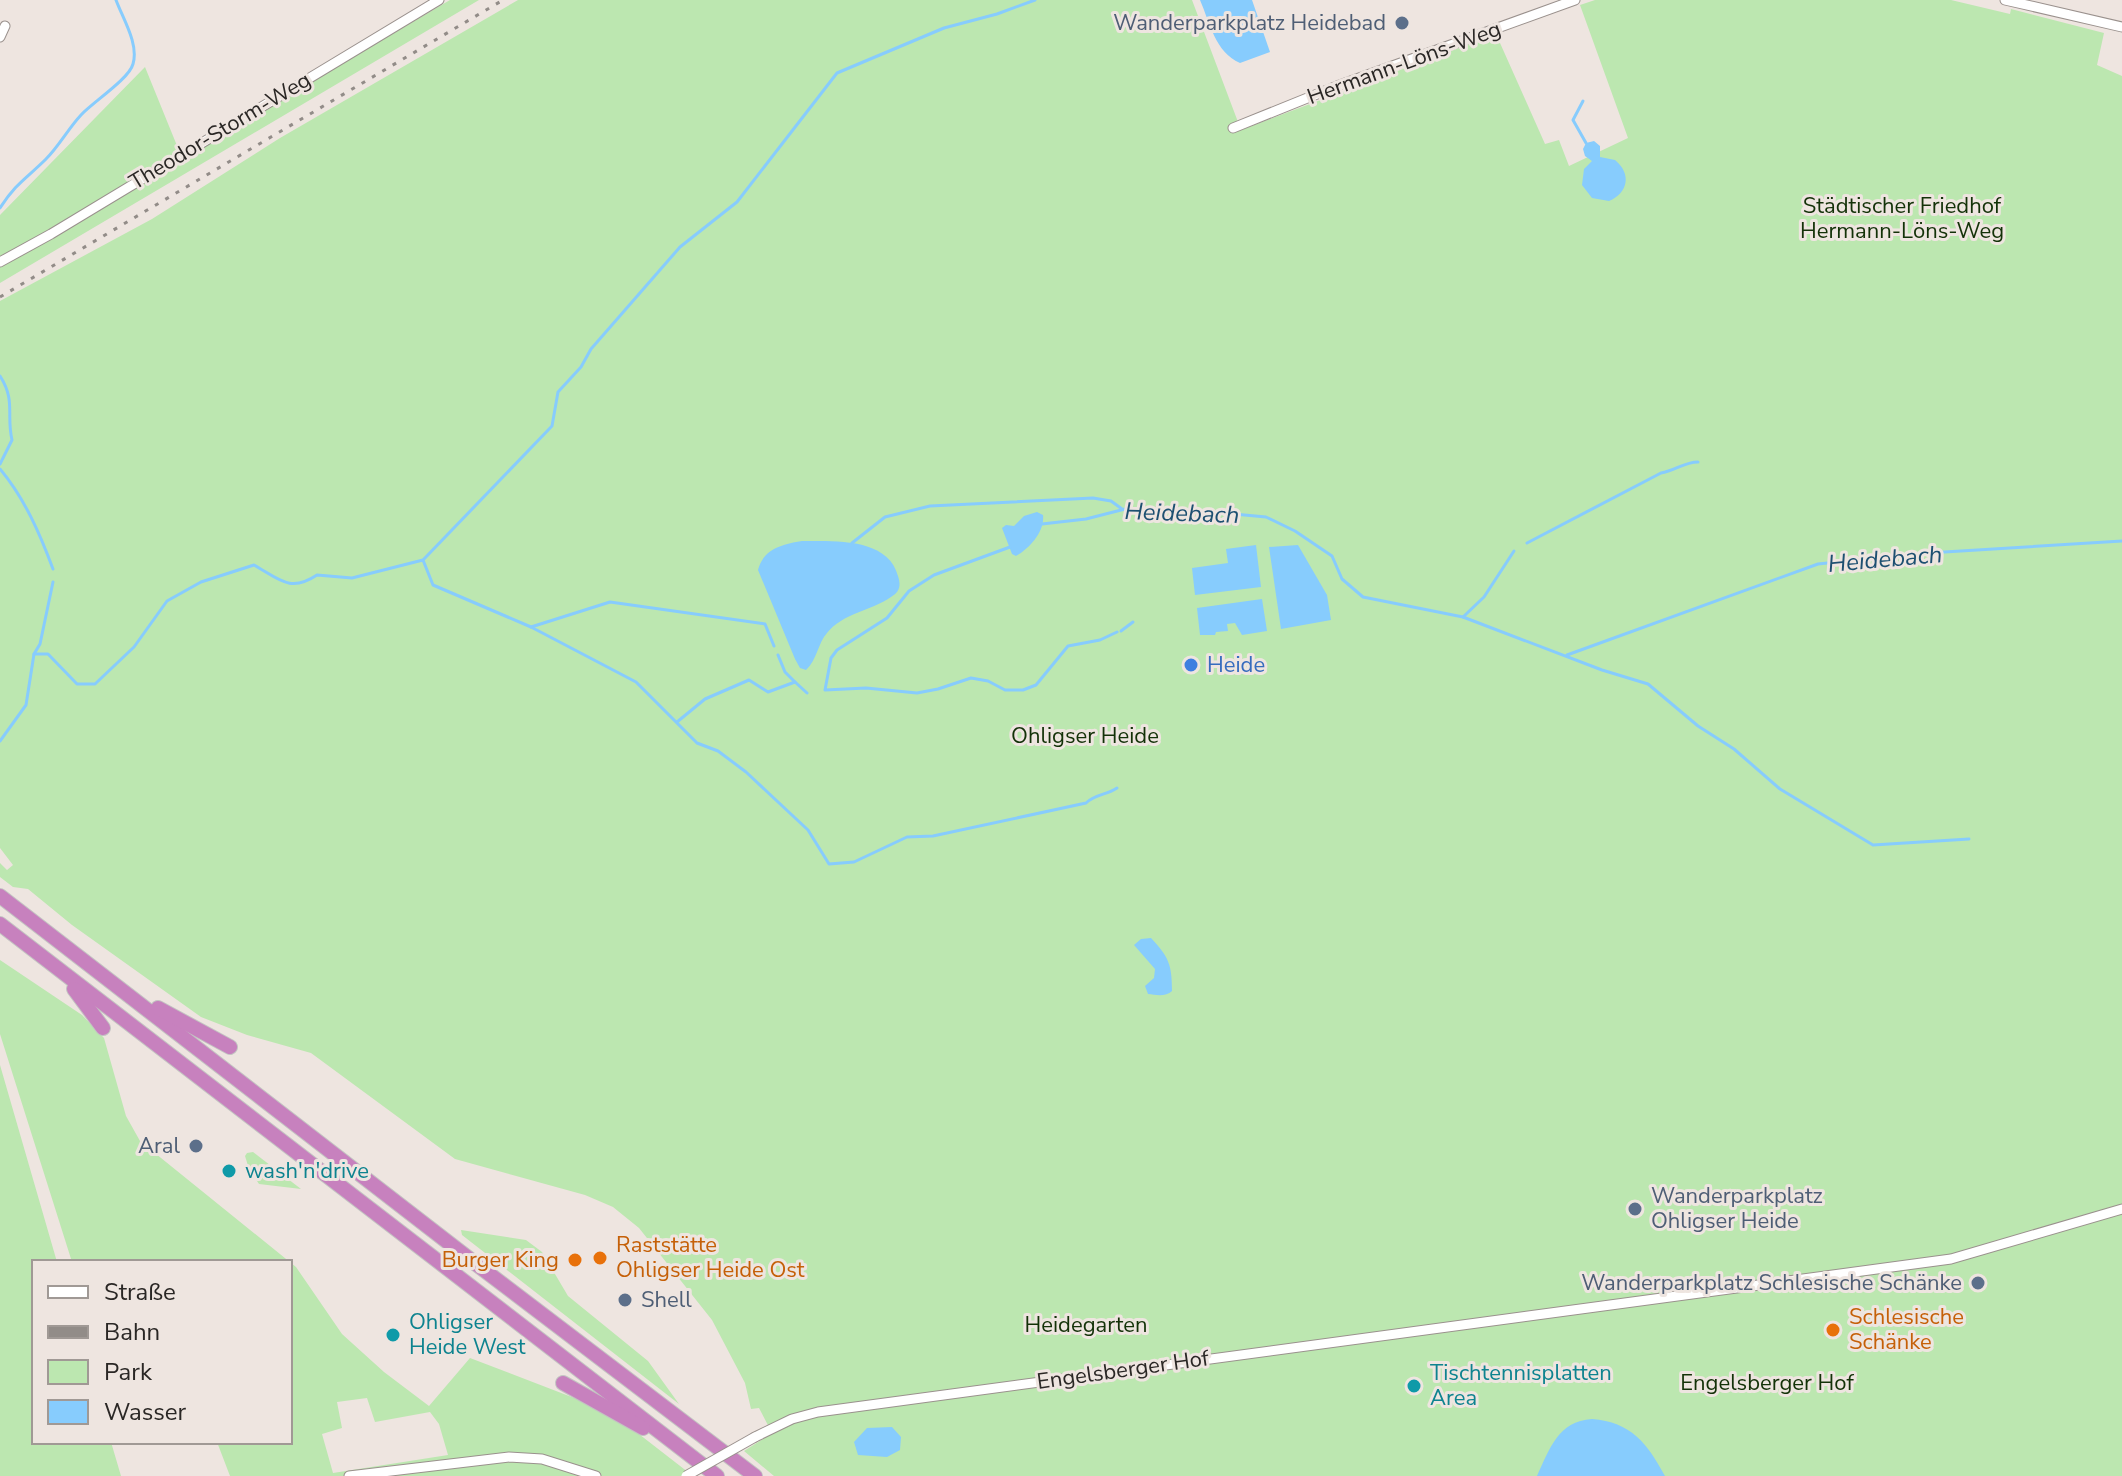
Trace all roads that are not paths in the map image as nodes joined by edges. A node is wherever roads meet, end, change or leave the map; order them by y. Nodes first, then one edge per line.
1 (439, 0) edge
2 (1575, 0) edge
3 (2005, 0) edge
4 (5, 26) dead end
5 (2122, 27) edge
6 (0, 37) edge
7 (1233, 128) dead end
8 (0, 262) edge
9 (0, 896) edge
10 (0, 924) edge
11 (27, 945) junction
12 (119, 987) junction
13 (103, 1028) dead end
14 (230, 1047) dead end
15 (2122, 1209) edge
16 (563, 1383) dead end
17 (706, 1425) dead end
18 (692, 1455) junction
19 (751, 1473) edge
20 (349, 1476) edge
21 (596, 1476) edge
22 (686, 1476) edge
23 (717, 1476) edge

1 - 8 street, Theodor-Storm-Weg
2 - 7 street, Hermann-Löns-Weg
3 - 5 street
4 - 6 street
9 - 12 highway
10 - 11 highway
11 - 13 highway
11 - 18 highway
12 - 14 highway
12 - 19 highway
15 - 22 street, Engelsberger Hof, bridge
16 - 18 highway
17 - 19 highway
18 - 23 highway
20 - 21 street

